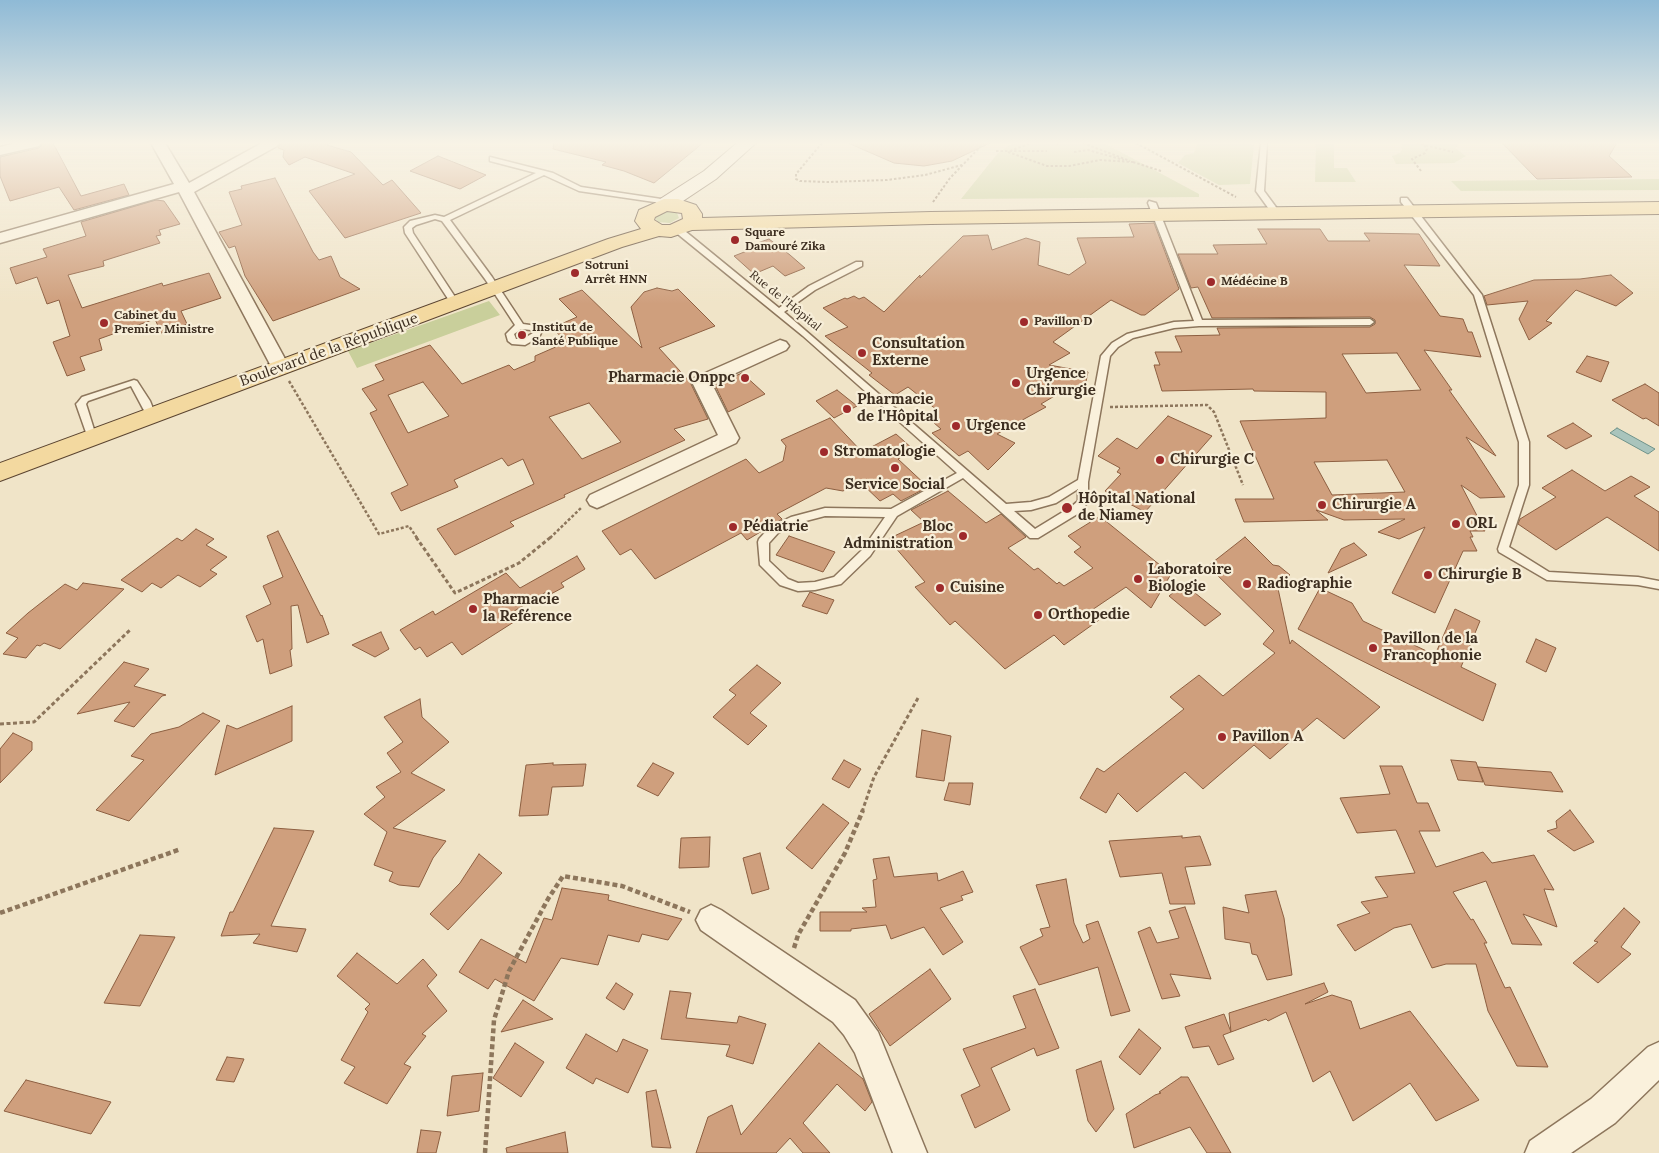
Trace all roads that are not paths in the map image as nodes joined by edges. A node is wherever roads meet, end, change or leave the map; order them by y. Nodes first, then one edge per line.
1 (156, 197) edge
2 (189, 197) edge
3 (493, 197) edge
4 (624, 197) edge
5 (677, 197) edge
6 (693, 197) edge
7 (1264, 197) edge
8 (1659, 197) edge
9 (666, 204) junction
10 (1408, 206) junction
11 (1272, 207) junction
12 (1659, 208) edge
13 (1155, 209) junction
14 (445, 220) junction
15 (675, 220) junction
16 (0, 238) edge
17 (859, 264) dead end
18 (491, 284) junction
19 (452, 298) junction
20 (778, 312) junction
21 (1370, 322) dead end
22 (1199, 323) junction
23 (520, 326) dead end
24 (780, 346) dead end
25 (279, 362) junction
26 (148, 409) junction
27 (89, 431) junction
28 (0, 455) edge
29 (0, 472) edge
30 (965, 473) junction
31 (1083, 482) junction
32 (597, 500) road end
33 (1005, 508) junction
34 (894, 513) junction
35 (1659, 585) edge
36 (711, 920) road end
37 (1659, 1058) edge
38 (910, 1153) edge
39 (1542, 1153) edge

1 - 16 street
2 - 25 street
3 - 14 lane
4 - 9 lane
5 - 9 street
6 - 15 street
7 - 11 lane
8 - 10 main road
9 - 15 main road
9 - 15 main road
10 - 11 main road
10 - 12 main road
10 - 35 lane
11 - 13 main road
13 - 15 main road
13 - 15 main road
13 - 22 lane
14 - 18 lane
14 - 19 lane
15 - 18 main road, Boulevard de la République
15 - 20 lane, Rue de l'Hôpital
17 - 20 lane
18 - 19 main road, Boulevard de la République
18 - 23 lane
19 - 25 main road, Boulevard de la République
20 - 30 lane, Rue de l'Hôpital
21 - 22 lane
22 - 31 lane
24 - 32 street
25 - 26 main road, Boulevard de la République
26 - 27 main road, Boulevard de la République
26 - 27 lane
27 - 28 main road, Boulevard de la République
27 - 29 main road, Boulevard de la République
30 - 33 lane, Rue de l'Hôpital
30 - 34 lane
31 - 33 lane
31 - 33 lane, Rue de l'Hôpital
34 - 34 lane
36 - 38 street
37 - 39 street

